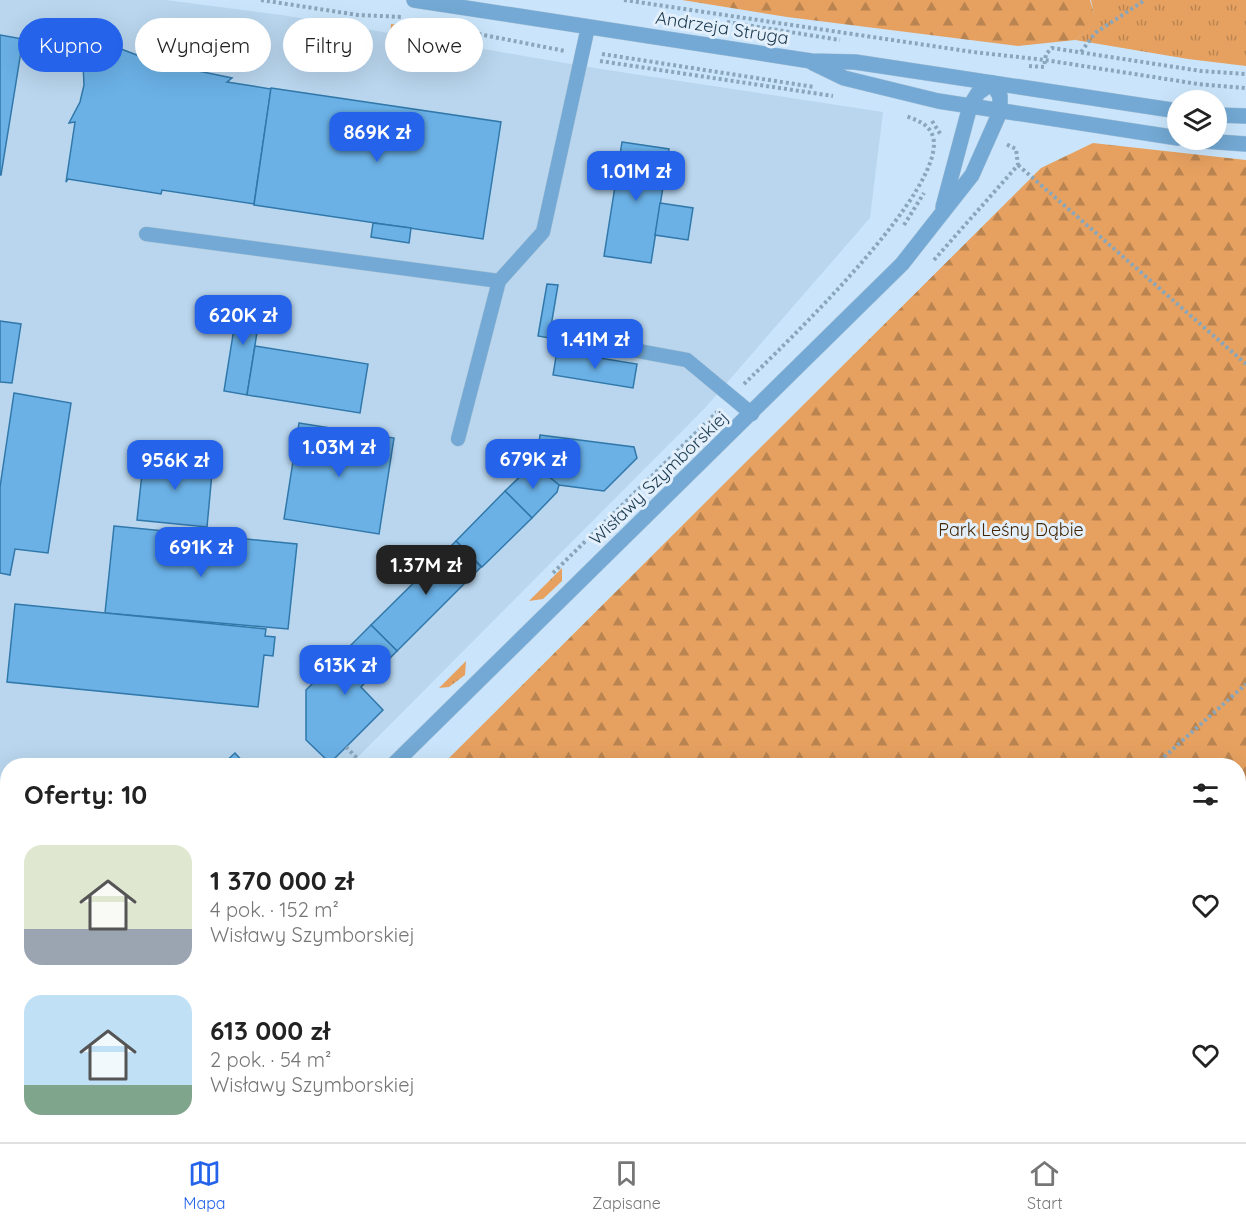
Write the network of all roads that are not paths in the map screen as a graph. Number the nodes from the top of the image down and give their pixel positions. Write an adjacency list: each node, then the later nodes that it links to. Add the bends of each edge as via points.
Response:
1 (414, 0): 2 (street, Andrzeja Struga)
2 (588, 27): 3 (street, Andrzeja Struga); 15 (lane, via 543,232)
3 (811, 61): 4 (street, Andrzeja Struga, via 855,62); 5 (street, Andrzeja Struga, via 844,78)
4 (992, 83): 5 (street, via 978,93); 6 (street, Andrzeja Struga); 7 (street, via 1000,96)
5 (970, 106): 7 (street, Andrzeja Struga); 13 (street, Wisławy Szymborskiej)
6 (1167, 109)
7 (1000, 111): 10 (street, Andrzeja Struga); 13 (street, Wisławy Szymborskiej, via 972,175)
8 (1227, 115): 9 (street)
9 (1246, 116)
10 (1167, 136)
11 (1227, 143): 12 (street)
12 (1246, 144)
13 (942, 210): 17 (street, Wisławy Szymborskiej, via 889,278)
14 (146, 234): 15 (lane)
15 (499, 280): 18 (lane)
16 (622, 348): 17 (lane, via 687,360)
17 (752, 414): 19 (street, Wisławy Szymborskiej)
18 (458, 439)
19 (400, 758)

